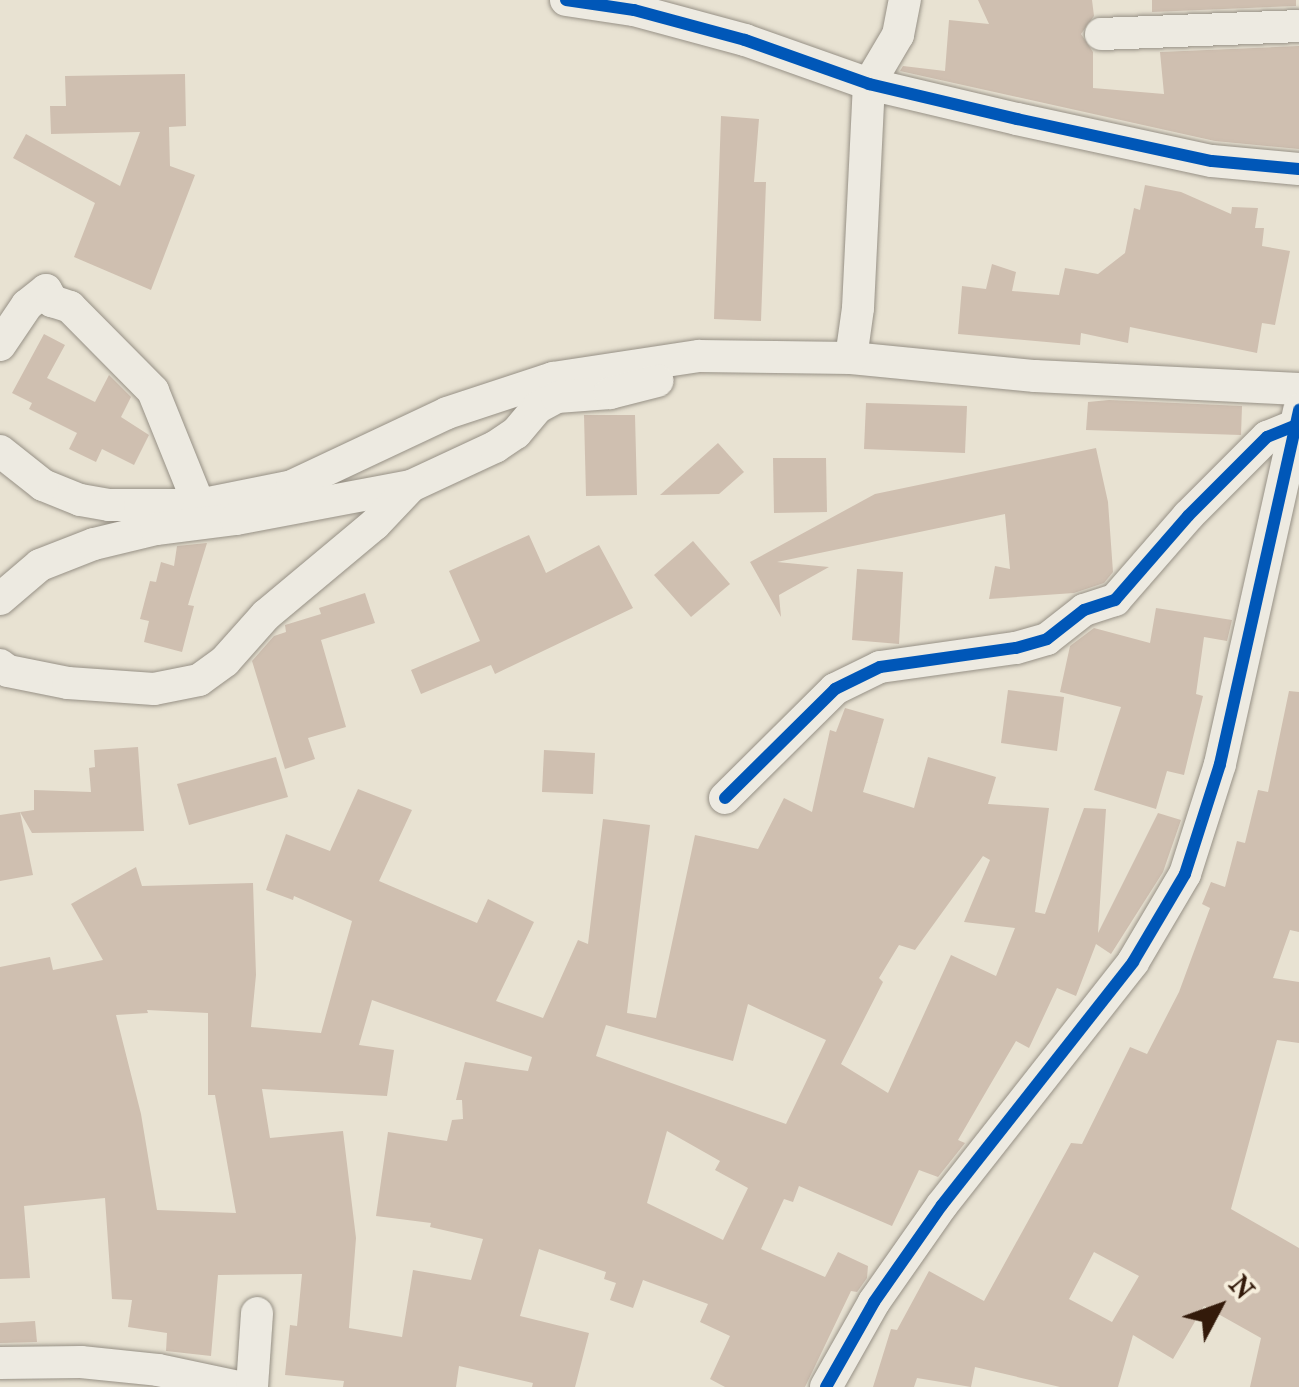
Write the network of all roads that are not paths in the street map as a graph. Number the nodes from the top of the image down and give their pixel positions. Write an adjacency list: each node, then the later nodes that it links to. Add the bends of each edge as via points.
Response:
1 (566, 0): 5 (street, via 634,10 745,40)
2 (906, 0): 5 (street, via 898,35)
3 (1299, 26): 4 (street)
4 (1100, 34)
5 (869, 84): 6 (street, via 1212,162); 9 (street)
6 (1299, 168)
7 (0, 345): 14 (street, via 46,290 70,308 153,390)
8 (699, 356): 9 (street); 13 (street, via 680,373 636,387 557,397 495,447); 14 (street, via 554,378 499,394 446,412 292,486)
9 (851, 358): 10 (street)
10 (1299, 390)
11 (1298, 420): 17 (street, via 1267,437 1115,600 1084,610 1046,639 880,667 835,689); 22 (street, via 1220,764 1186,874 1134,962 942,1205 874,1302)
12 (0, 451): 14 (street, via 43,486 80,500)
13 (411, 486): 15 (street, via 94,544 40,565); 16 (street, via 199,680 154,689 68,684)
14 (199, 506)
15 (0, 600)
16 (0, 664)
17 (725, 798)
18 (258, 1313): 21 (street)
19 (0, 1363): 20 (street, via 81,1362)
20 (239, 1387)
21 (252, 1387)
22 (826, 1387)

